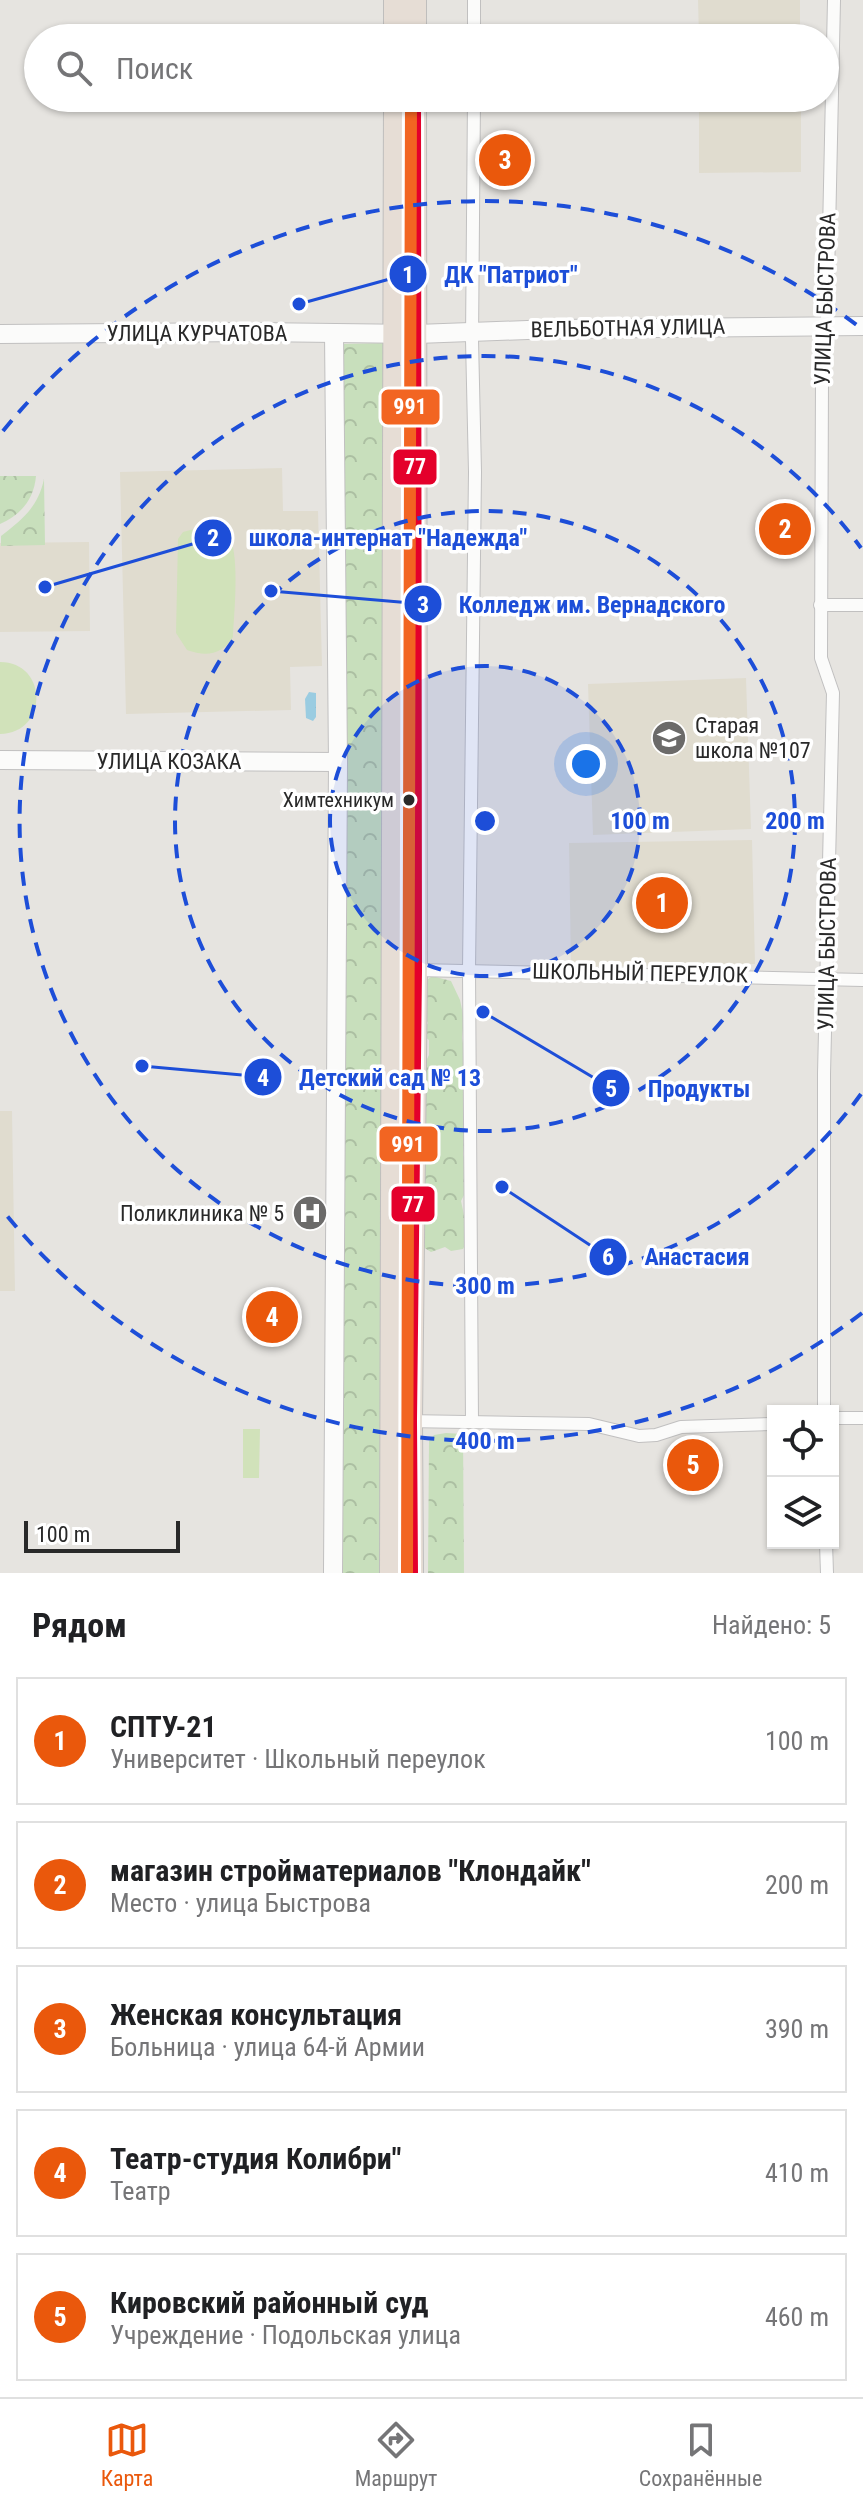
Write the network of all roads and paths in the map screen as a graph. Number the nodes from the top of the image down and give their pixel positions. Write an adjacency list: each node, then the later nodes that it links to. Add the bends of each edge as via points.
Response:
1 (395, 0): 5 (highway)
2 (415, 0): 6 (highway)
3 (474, 0): 7 (street)
4 (834, 0): 8 (street, УЛИЦА БЫСТРОВА)
5 (395, 24)
6 (415, 24)
7 (474, 24)
8 (833, 24)
9 (395, 112): 18 (highway)
10 (415, 112): 19 (highway)
11 (474, 112): 15 (street)
12 (832, 112): 13 (street, УЛИЦА БЫСТРОВА)
13 (827, 325): 14 (street, ВЕЛЬБОТНАЯ УЛИЦА); 15 (street, ВЕЛЬБОТНАЯ УЛИЦА); 20 (street, УЛИЦА БЫСТРОВА)
14 (863, 326)
15 (472, 332): 19 (street, ВЕЛЬБОТНАЯ УЛИЦА); 25 (street)
16 (334, 333): 17 (street, УЛИЦА КУРЧАТОВА); 18 (street, УЛИЦА КУРЧАТОВА); 23 (street)
17 (0, 334)
18 (393, 334): 19 (street, ВЕЛЬБОТНАЯ УЛИЦА); 28 (highway)
19 (417, 334): 24 (highway)
20 (820, 605): 21 (street); 26 (street, УЛИЦА БЫСТРОВА, via 821,658 833,693)
21 (863, 605)
22 (0, 760): 23 (street, УЛИЦА КОЗАКА)
23 (338, 762): 37 (street)
24 (416, 970): 25 (street, ШКОЛЬНЫЙ ПЕРЕУЛОК); 29 (highway)
25 (469, 970): 26 (street, ШКОЛЬНЫЙ ПЕРЕУЛОК); 34 (street)
26 (826, 979): 27 (street, ШКОЛЬНЫЙ ПЕРЕУЛОК); 30 (street, УЛИЦА БЫСТРОВА)
27 (863, 980)
28 (391, 1205): 29 (highway); 33 (highway)
29 (414, 1206): 33 (highway)
30 (824, 1405)
31 (839, 1418): 32 (street)
32 (863, 1418)
33 (401, 1421): 34 (street); 38 (highway); 39 (highway)
34 (472, 1422): 35 (street, via 589,1424 639,1436 681,1427)
35 (767, 1424)
36 (826, 1549): 40 (street)
37 (333, 1573)
38 (391, 1573)
39 (412, 1573)
40 (827, 1573)

